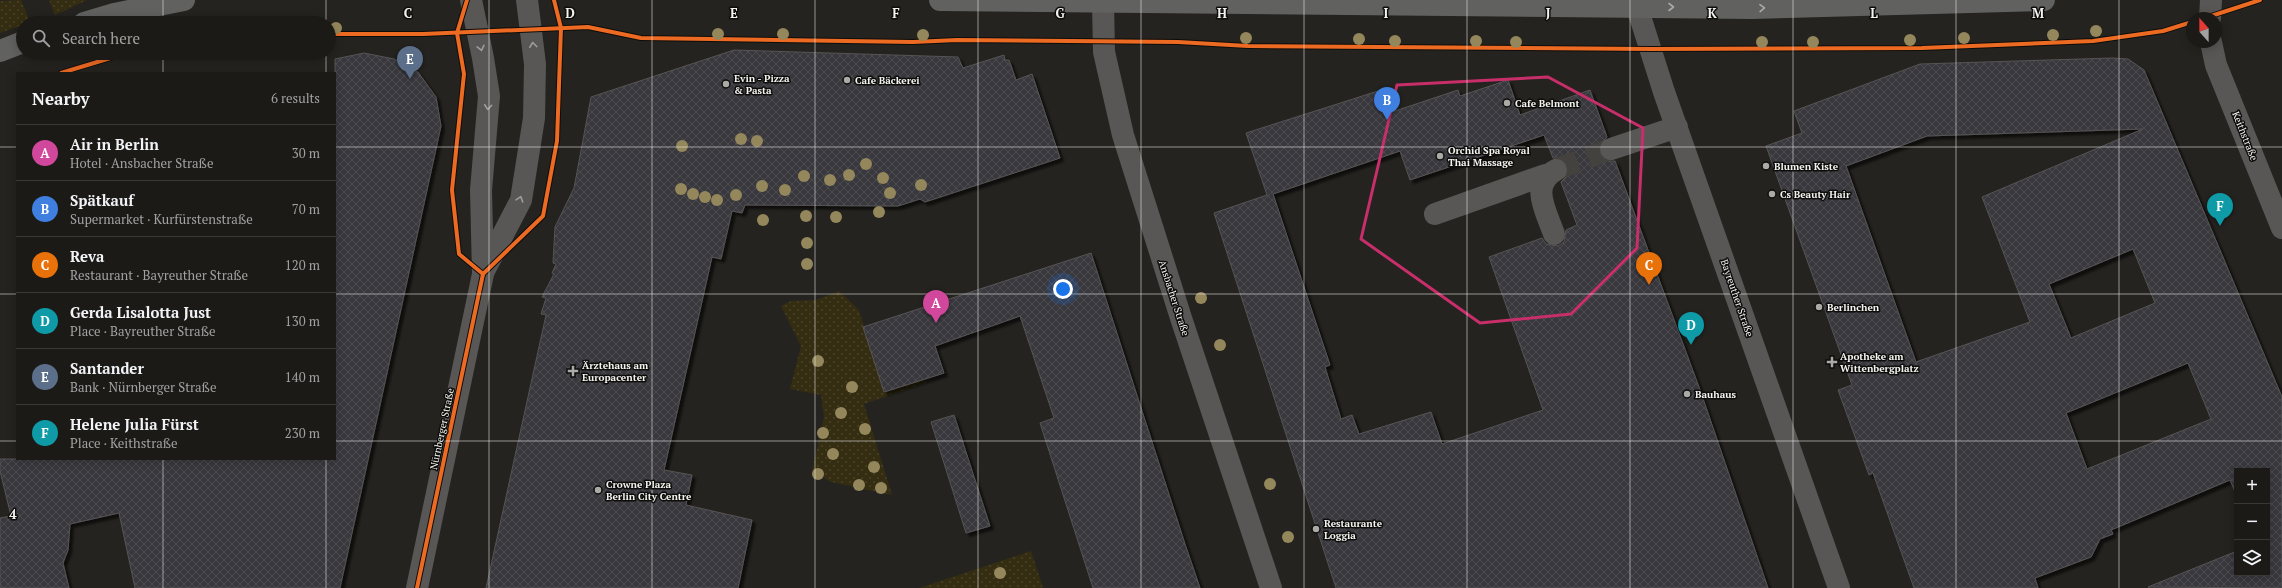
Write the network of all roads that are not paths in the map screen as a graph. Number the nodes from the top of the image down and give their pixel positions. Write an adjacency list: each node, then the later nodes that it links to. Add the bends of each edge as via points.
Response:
1 (184, 0): 12 (main road)
2 (470, 0): 21 (street, Nürnberger Straße, one-way to 21, via 484,58 489,96 482,190)
3 (527, 0): 21 (street, Nürnberger Straße, one-way to 3, via 521,200 532,133 535,64)
4 (940, 0): 5 (main road)
5 (946, 0): 8 (main road)
6 (2044, 0): 10 (main road, one-way to 6, via 1760,8)
7 (2211, 0): 11 (street)
8 (1103, 2): 9 (main road); 23 (street, Ansbacher Straße, via 1104,52 1123,135)
9 (1256, 2): 10 (main road)
10 (1636, 3): 16 (street, Bayreuther Straße)
11 (2210, 12)
12 (107, 16)
13 (16, 45): 15 (main road)
14 (2212, 48): 19 (street, Keithstraße, via 2216,65)
15 (0, 51)
16 (1677, 127): 17 (street); 24 (street, Bayreuther Straße)
17 (1611, 149)
18 (1435, 214): 20 (street, via 1551,172 1541,186 1542,198)
19 (2282, 228)
20 (1554, 234)
21 (483, 274): 22 (street, Nürnberger Straße)
22 (417, 588)
23 (1271, 588)
24 (1839, 588)

